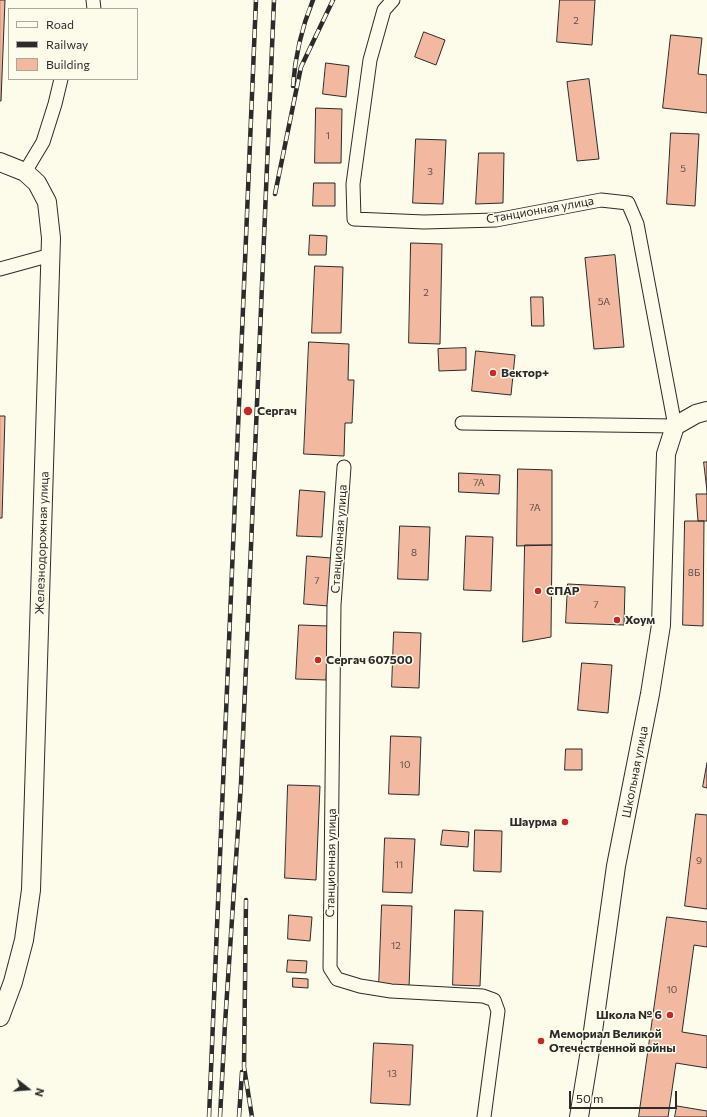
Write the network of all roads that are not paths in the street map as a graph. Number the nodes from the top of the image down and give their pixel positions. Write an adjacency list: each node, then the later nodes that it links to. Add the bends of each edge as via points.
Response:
1 (393, 0): 9 (street, Станционная улица, via 384,10 370,60 353,184 354,219 424,222 496,220 601,200 628,203 637,224)
2 (61, 80): 4 (street, via 56,104 43,142)
3 (0, 162): 4 (street)
4 (25, 172): 5 (street, Железнодорожная улица, via 37,183 47,202)
5 (51, 255): 6 (street); 11 (street, Железнодорожная улица, via 31,890 24,940)
6 (0, 269)
7 (707, 411): 9 (street, via 696,414)
8 (462, 423): 9 (street)
9 (676, 426): 13 (street, Школьная улица, via 666,454 661,625 616,866)
10 (344, 467): 12 (street, Станционная улица, via 334,605 330,968 338,979 360,986 391,991 484,996 494,1000 498,1011)
11 (0, 1017)
12 (484, 1117)
13 (579, 1117)

